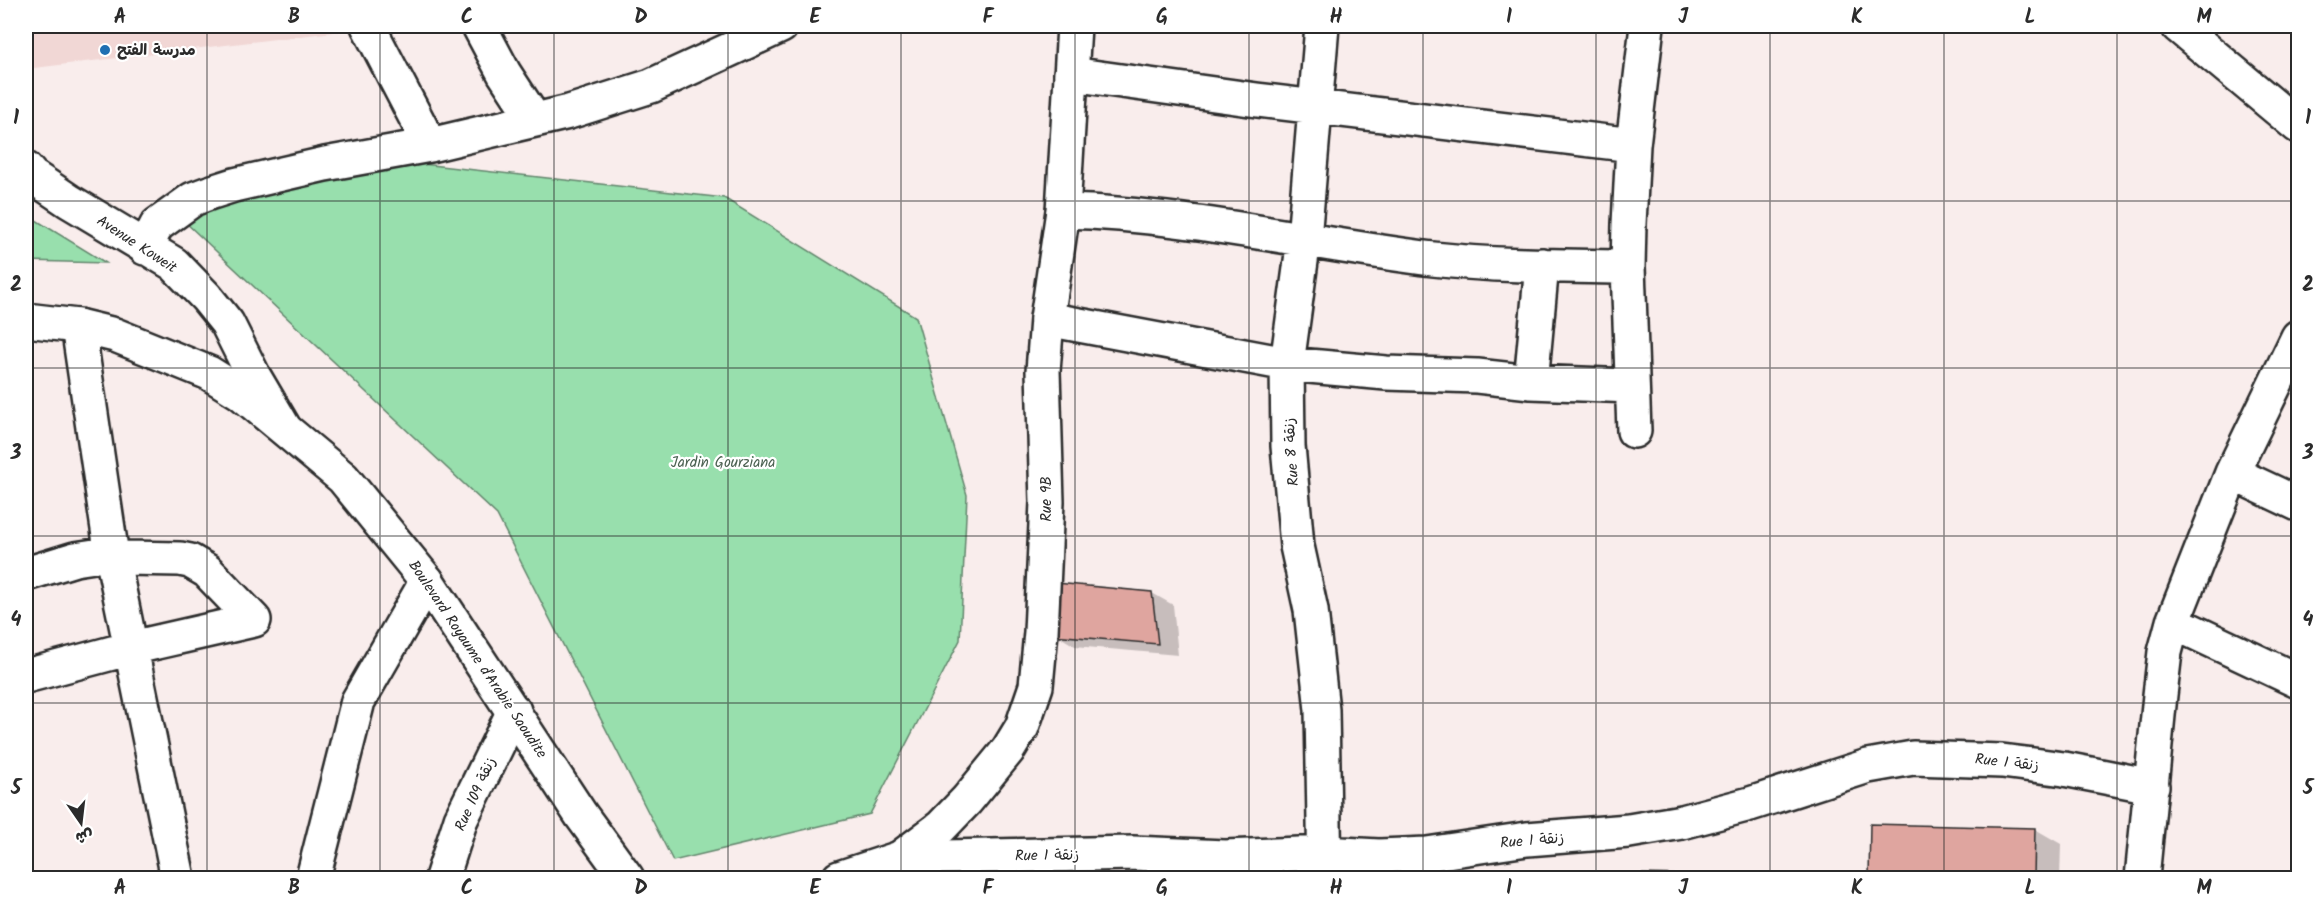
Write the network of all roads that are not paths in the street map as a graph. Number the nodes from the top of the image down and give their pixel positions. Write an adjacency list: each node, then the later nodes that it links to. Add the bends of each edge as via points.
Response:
1 (368, 26): 12 (street)
2 (479, 26): 10 (street)
3 (781, 26): 10 (street, via 651,86)
4 (1074, 26): 8 (street, Rue 9B)
5 (1322, 26): 9 (street, Rue 8 زنقة)
6 (1647, 26): 13 (street)
7 (2178, 26): 11 (street)
8 (1071, 74): 9 (street); 15 (street, Rue 9B)
9 (1314, 107): 13 (street); 16 (street, Rue 8 زنقة)
10 (534, 119): 12 (street)
11 (2298, 126)
12 (430, 145): 17 (street, via 324,164 209,193 157,225)
13 (1633, 146): 19 (street)
14 (28, 174): 17 (street, Avenue Koweit)
15 (1063, 211): 16 (street, via 1117,214); 20 (street, Rue 9B)
16 (1304, 239): 18 (street, via 1433,259); 24 (street, Rue 8 زنقة)
17 (145, 248): 27 (street, Avenue Koweit, via 174,264 227,323)
18 (1542, 266): 19 (street); 25 (street)
19 (1628, 267): 26 (street)
20 (1047, 319): 24 (street); 40 (street, Rue 9B, via 1043,406 1047,502 1036,686 1022,727 1008,750 941,827)
21 (26, 320): 22 (street, Boulevard Royaume d'Arabie Saoudite)
22 (78, 326): 27 (street, Boulevard Royaume d'Arabie Saoudite, via 115,335 209,373 241,393); 31 (street)
23 (2297, 343): 29 (street)
24 (1287, 364): 25 (street); 41 (street, Rue 8 زنقة, via 1294,523 1311,610 1322,710)
25 (1531, 382): 26 (street)
26 (1632, 386): 28 (street)
27 (285, 430): 33 (street, Boulevard Royaume d'Arabie Saoudite, via 343,478)
28 (1634, 430)
29 (2232, 473): 30 (street); 34 (street)
30 (2298, 504)
31 (112, 556): 32 (street, via 75,560); 35 (street); 35 (street, via 190,561 207,572 254,620)
32 (26, 574)
33 (428, 580): 38 (street, Boulevard Royaume d'Arabie Saoudite); 43 (street, via 358,701)
34 (2173, 622): 37 (street); 39 (street, via 2160,694)
35 (131, 648): 36 (street); 42 (street)
36 (26, 676)
37 (2298, 681)
38 (514, 711): 44 (street, Rue 109 زنقة, via 461,819); 45 (street, Boulevard Royaume d'Arabie Saoudite)
39 (2152, 786): 41 (street, Rue 1 زنقة, via 2002,761 1913,758 1868,766 1707,817 1651,828 1379,856); 47 (street)
40 (900, 858): 41 (street, Rue 1 زنقة, via 1133,853 1225,856); 46 (street, Rue 9B)
41 (1324, 866)
42 (178, 879)
43 (313, 879)
44 (442, 879)
45 (627, 879)
46 (839, 879)
47 (2142, 879)

